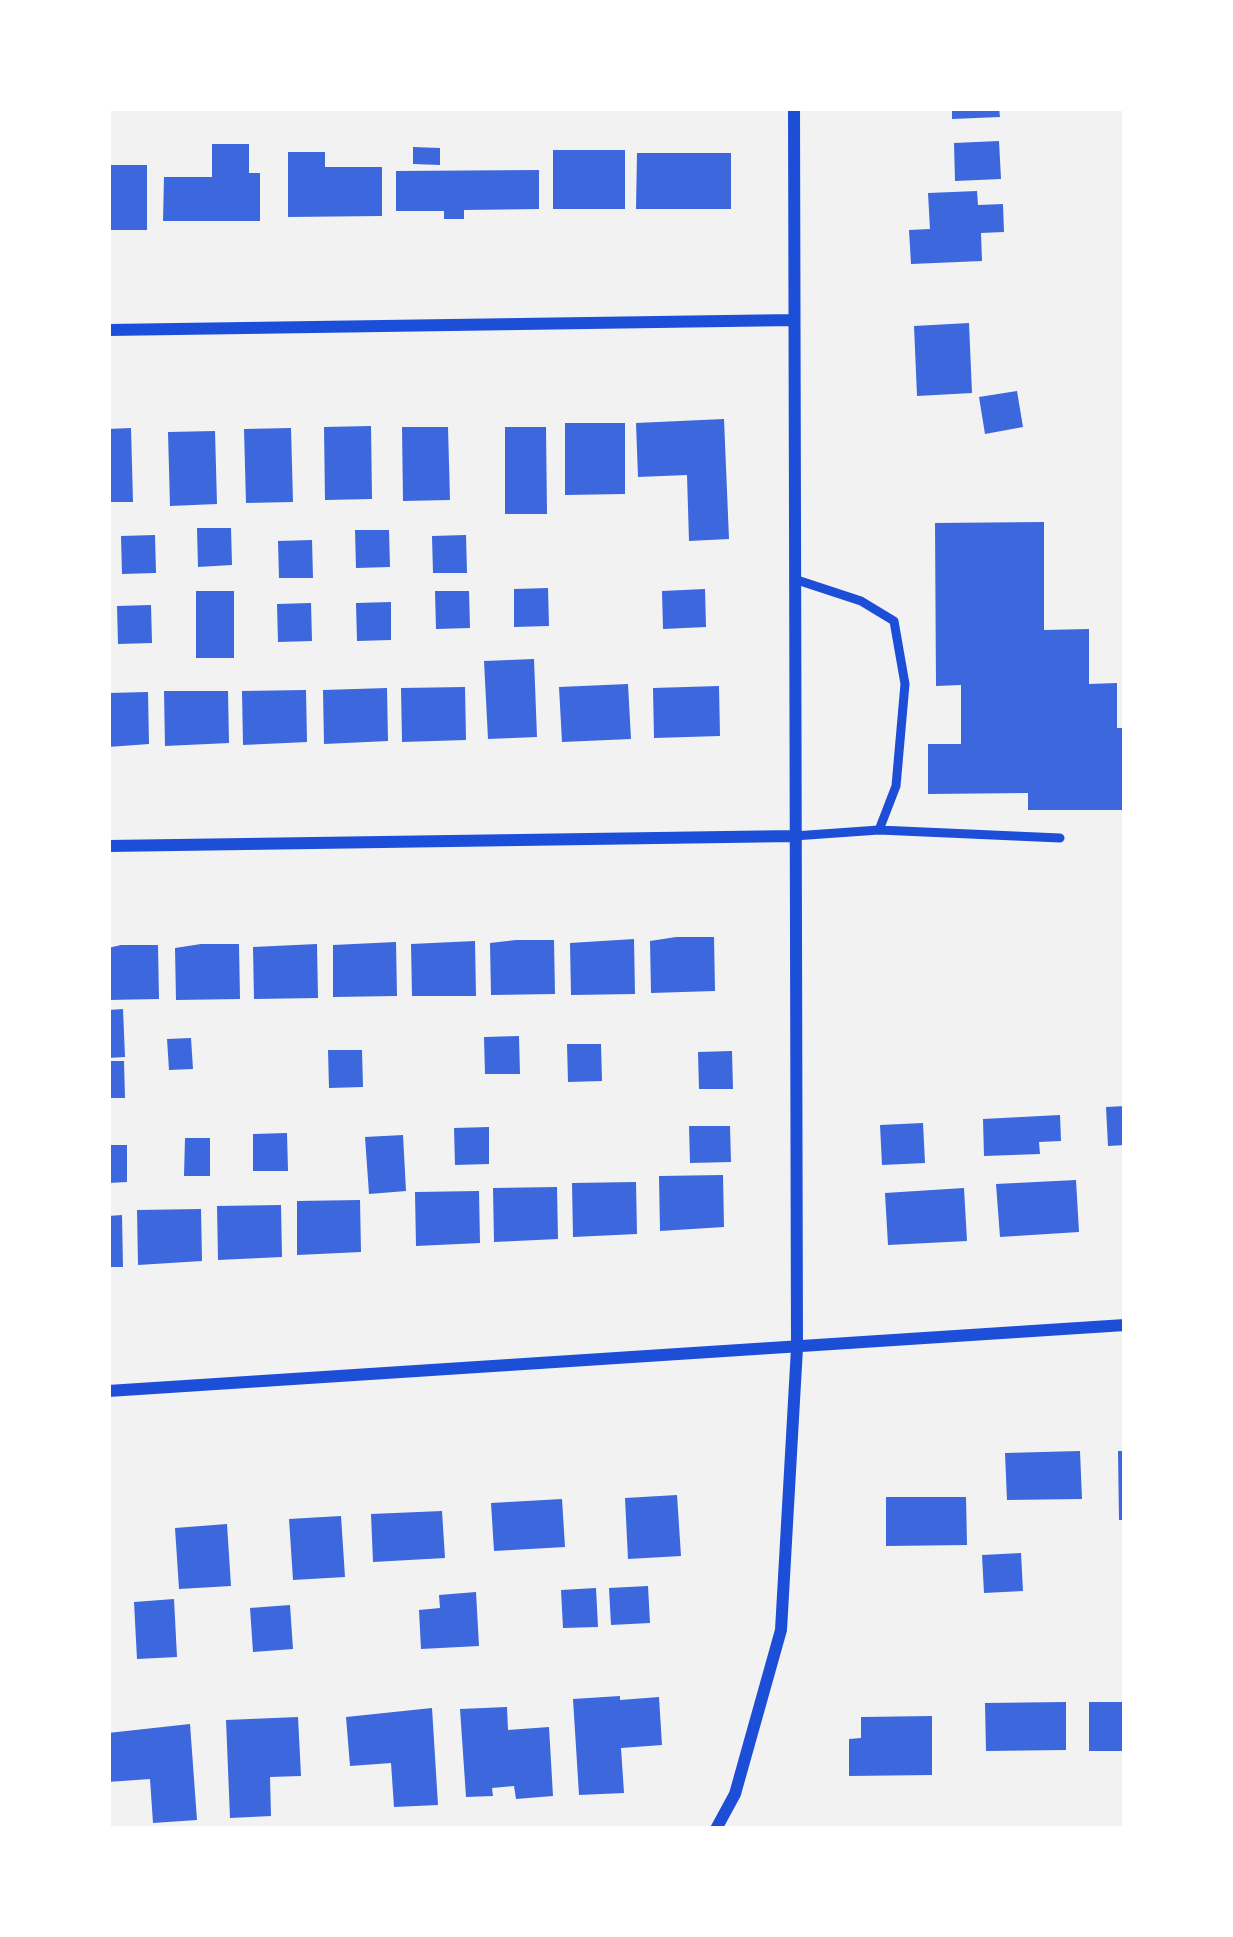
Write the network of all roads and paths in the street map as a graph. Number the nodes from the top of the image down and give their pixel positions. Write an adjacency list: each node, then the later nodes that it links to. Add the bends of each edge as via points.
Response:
1 (794, 108): 2 (street)
2 (794, 320): 3 (street); 4 (street)
3 (108, 330)
4 (794, 579): 5 (lane, via 895,621 905,684 896,786); 6 (street)
5 (879, 830): 6 (lane); 7 (lane)
6 (794, 836): 8 (street); 10 (street)
7 (1060, 838)
8 (108, 846)
9 (1125, 1325): 10 (street)
10 (796, 1348): 11 (street); 12 (street, via 781,1630 736,1794)
11 (108, 1391)
12 (716, 1829)

